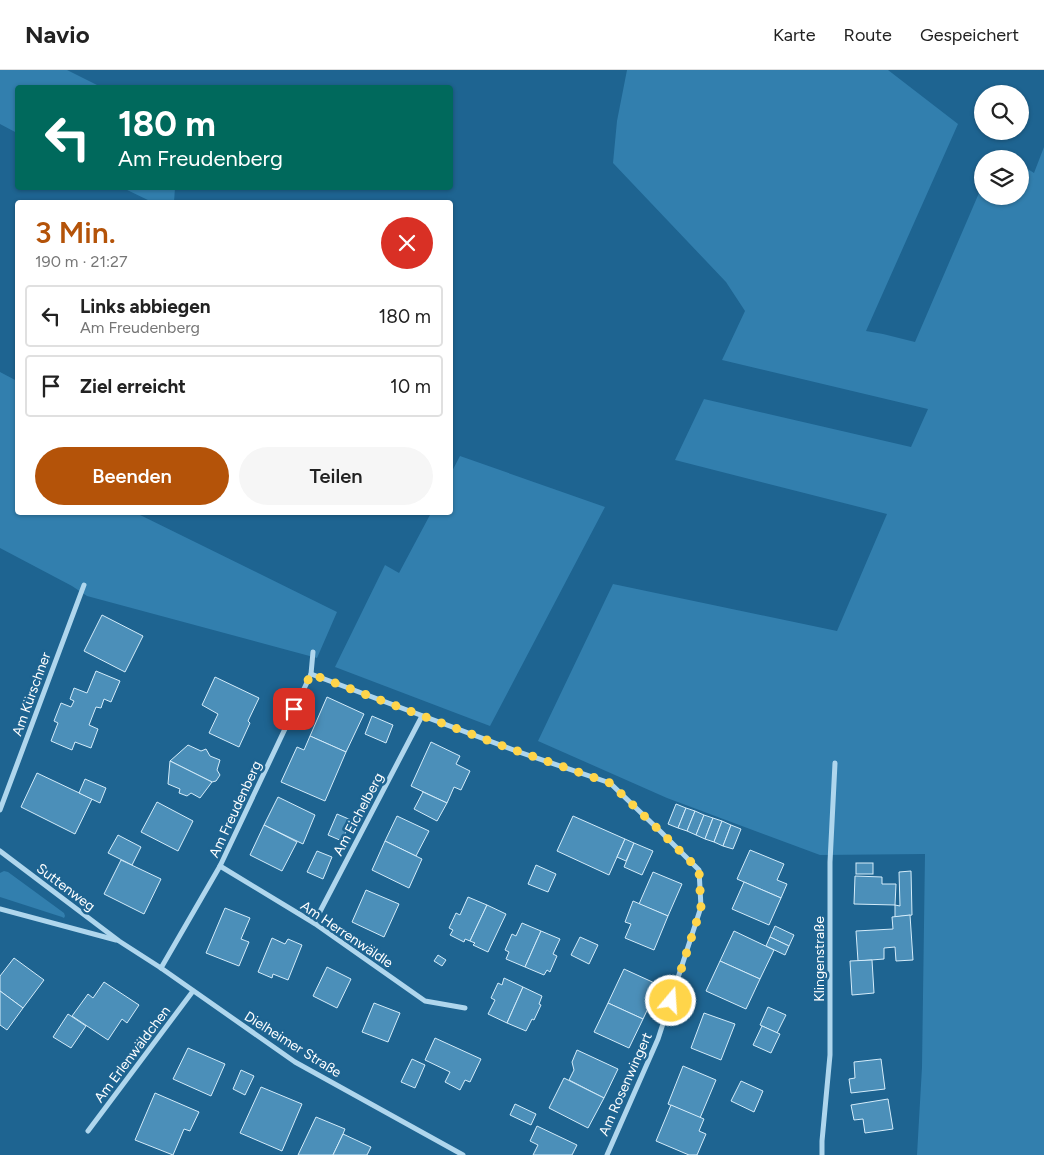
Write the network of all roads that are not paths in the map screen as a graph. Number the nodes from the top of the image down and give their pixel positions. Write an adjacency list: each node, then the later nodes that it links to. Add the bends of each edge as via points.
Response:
1 (84, 585): 6 (street, Am Kürschner)
2 (313, 652): 3 (street, Am Freudenberg)
3 (311, 674): 4 (street, Am Rosenwingert); 8 (street, Am Freudenberg)
4 (422, 716): 10 (street, Am Eichelberg); 17 (street, Am Rosenwingert, via 610,783 699,870 701,908 658,1039)
5 (835, 763): 18 (street, Klingenstraße, via 830,862 830,1055)
6 (0, 810)
7 (0, 851): 11 (street, Suttenweg)
8 (220, 866): 10 (street, Am Herrenwäldle); 12 (street, Am Freudenberg)
9 (0, 909): 11 (street)
10 (314, 923): 14 (street, Am Herrenwäldle, via 425,1001)
11 (119, 941): 12 (street, Dielheimer Straße)
12 (161, 968): 13 (street, Dielheimer Straße)
13 (193, 991): 15 (street, Am Erlenwäldchen); 16 (street, Dielheimer Straße, via 295,1062)
14 (465, 1008)
15 (88, 1131)
16 (463, 1155)
17 (607, 1155)
18 (822, 1155)

